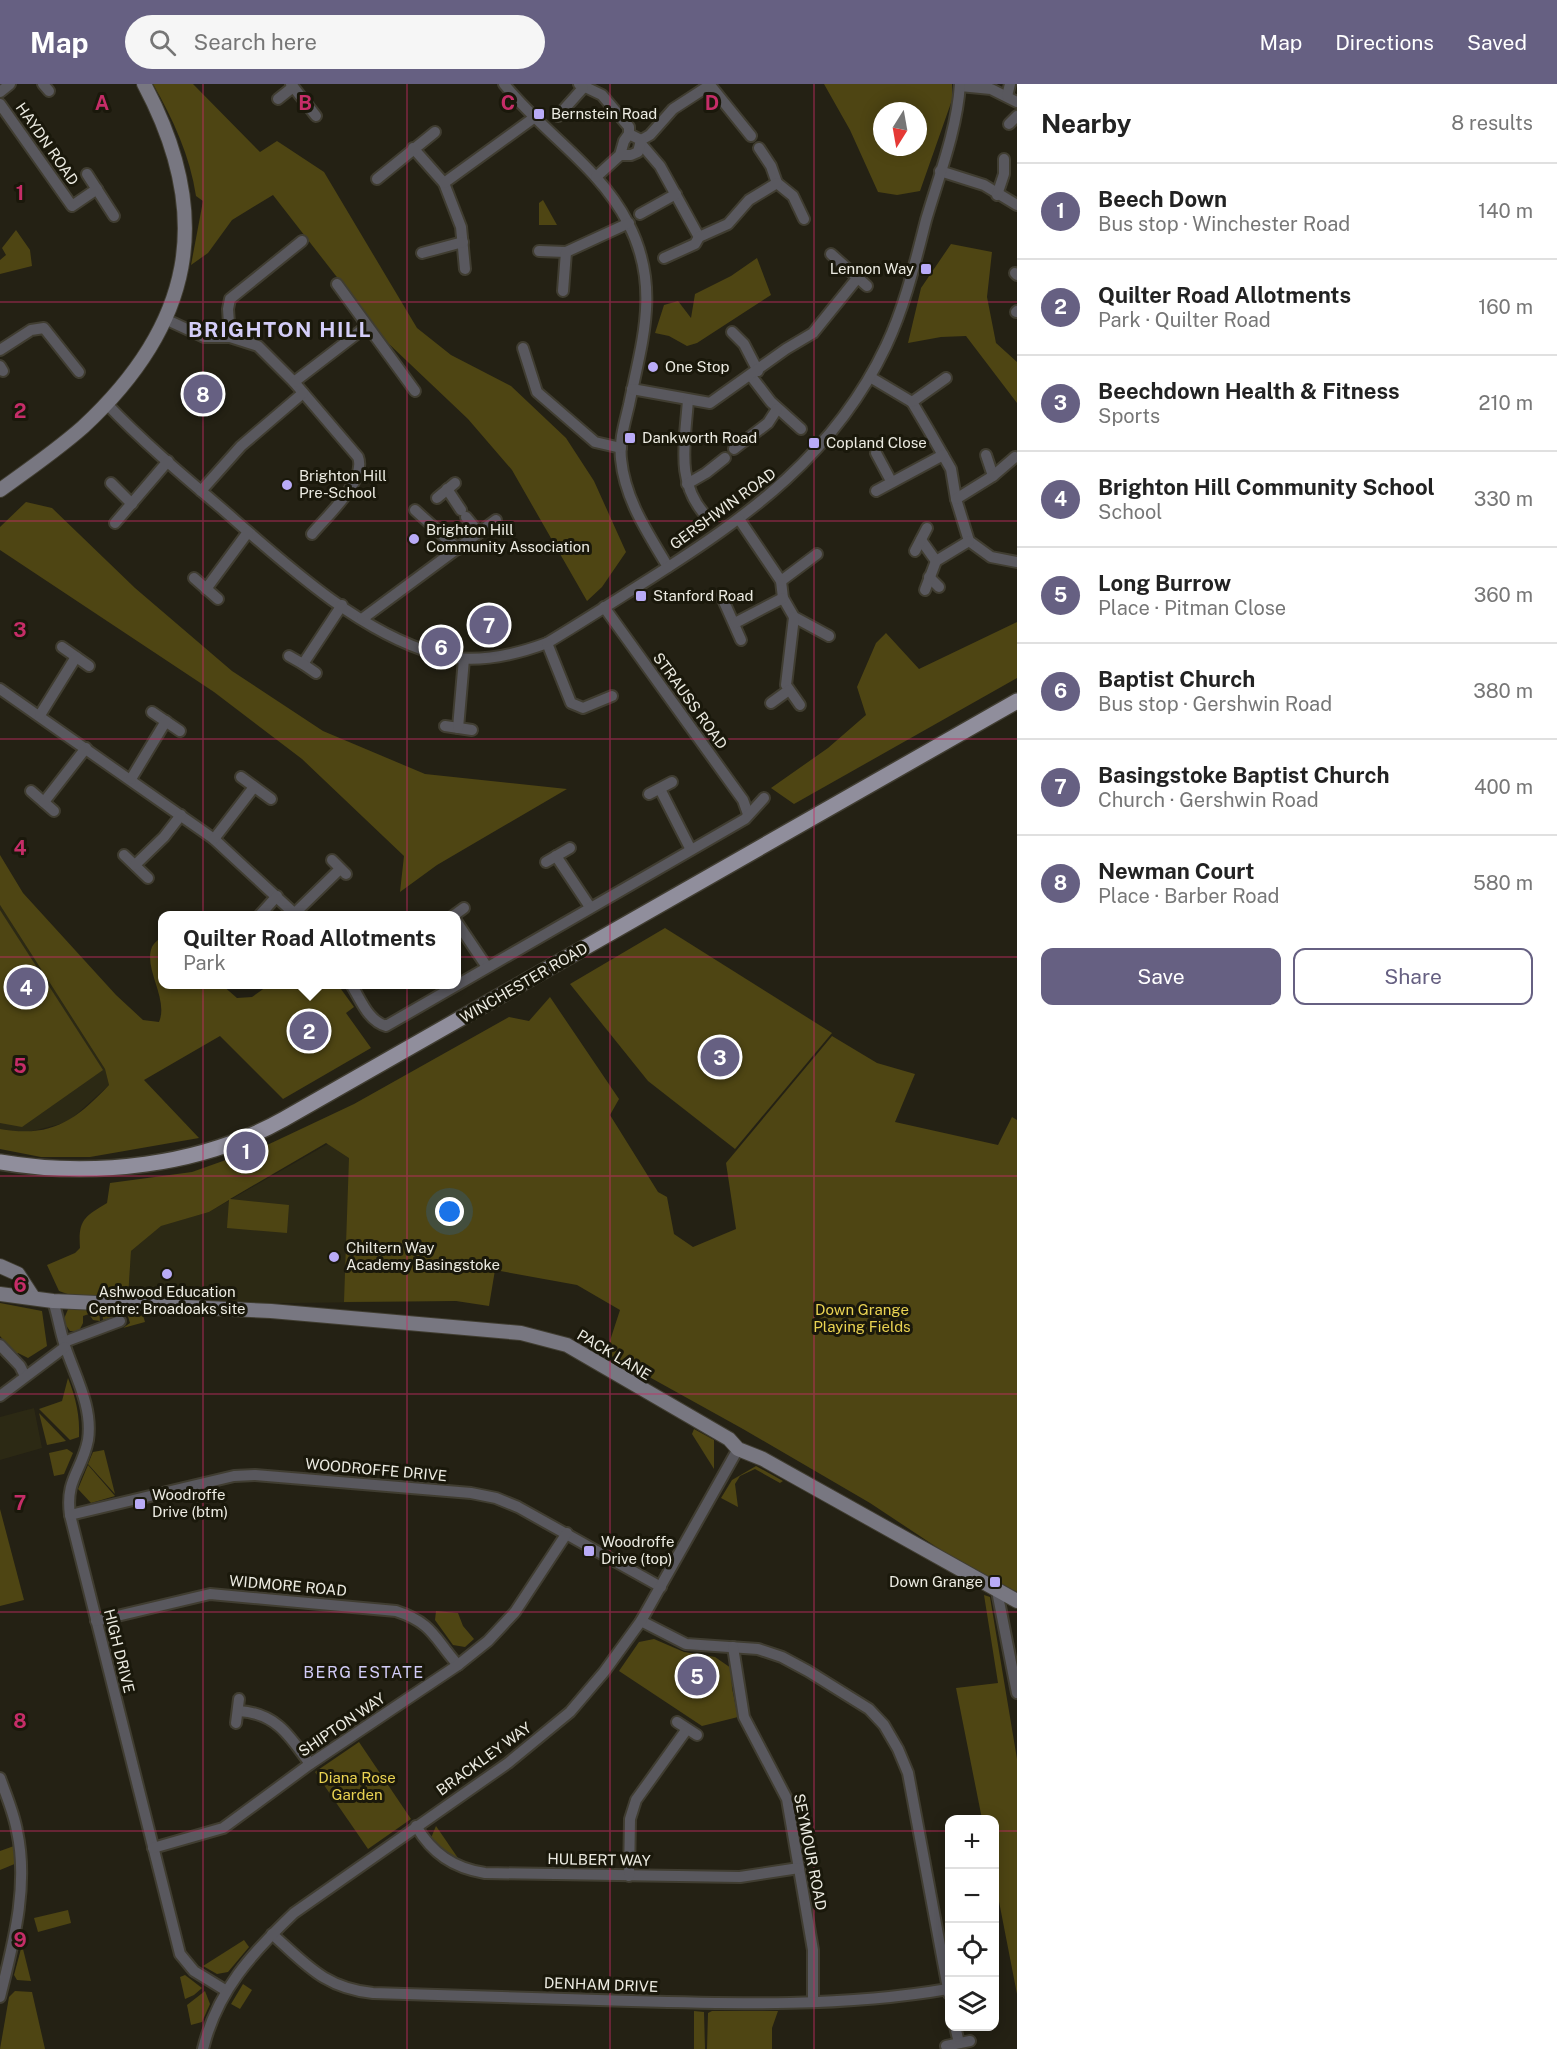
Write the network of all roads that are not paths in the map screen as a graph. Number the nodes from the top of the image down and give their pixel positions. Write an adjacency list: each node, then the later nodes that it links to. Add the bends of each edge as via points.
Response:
1 (10, 84): 9 (street, HAYDN ROAD)
2 (144, 84): 52 (street, via 167,133 185,200 179,278)
3 (504, 84): 16 (street)
4 (1010, 84): 10 (street)
5 (292, 85): 11 (street); 14 (street)
6 (710, 85): 19 (street); 20 (street, via 674,109)
7 (960, 85): 10 (street, via 991,89); 25 (street, GERSHWIN ROAD)
8 (581, 86): 15 (street); 18 (street, via 602,95 629,127)
9 (0, 93)
10 (1007, 96): 12 (street)
11 (278, 99)
12 (1017, 102)
13 (0, 104): 31 (street, HAYDN ROAD, via 72,206)
14 (316, 116)
15 (558, 116)
16 (535, 117): 27 (street); 29 (street)
17 (435, 132): 21 (street)
18 (629, 134): 20 (street); 23 (street)
19 (751, 136)
20 (641, 143): 23 (street, via 638,152); 32 (street)
21 (413, 148): 28 (street); 29 (street)
22 (759, 148): 30 (street)
23 (620, 154): 27 (street)
24 (1004, 159): 33 (street)
25 (940, 171): 33 (street, via 984,185); 60 (street, GERSHWIN ROAD, via 904,299)
26 (87, 174): 31 (street, HAYDN ROAD)
27 (596, 177): 38 (street)
28 (376, 179)
29 (444, 183): 41 (street)
30 (777, 183): 37 (street, via 793,196); 39 (street, via 749,200 728,224)
31 (97, 189): 36 (street, HAYDN ROAD)
32 (676, 194): 35 (street); 39 (street)
33 (997, 195): 34 (street)
34 (1017, 205)
35 (640, 214)
36 (114, 216)
37 (804, 219)
38 (629, 223): 44 (street); 63 (street, via 642,258 648,303)
39 (699, 237): 46 (street, via 695,244)
40 (302, 241): 55 (street, via 230,299)
41 (463, 243): 43 (street); 47 (street)
42 (539, 251): 44 (street)
43 (422, 252)
44 (566, 252): 51 (street)
45 (831, 254): 48 (street)
46 (664, 258)
47 (465, 269)
48 (858, 276): 50 (street); 59 (street, via 818,328)
49 (337, 284): 53 (street)
50 (867, 286)
51 (563, 291)
52 (165, 319): 55 (street, via 204,337); 68 (street, via 139,364)
53 (367, 326): 62 (street); 64 (street)
54 (732, 332): 59 (street, via 744,344)
55 (230, 337): 62 (street, via 258,346)
56 (523, 348): 71 (street, via 537,392 595,442)
57 (0, 350): 58 (street, via 31,330 44,328)
58 (79, 372)
59 (755, 373): 66 (street, via 710,403); 69 (street)
60 (870, 377): 67 (street); 91 (street, GERSHWIN ROAD, via 835,429 792,476)
61 (946, 378): 67 (street)
62 (294, 381): 65 (street)
63 (632, 389): 66 (street); 71 (street)
64 (415, 391)
65 (303, 393): 84 (street, via 241,446); 96 (street, via 350,445 360,466 355,482)
66 (688, 400): 82 (street, via 684,465)
67 (912, 402): 74 (street)
68 (106, 403): 78 (street, GERSHWIN ROAD); 83 (street, via 58,447)
69 (777, 409): 70 (street); 72 (street, via 768,423)
70 (801, 429)
71 (621, 448): 105 (street, via 632,501)
72 (734, 449)
73 (876, 453): 80 (street)
74 (943, 455): 80 (street); 87 (street, via 951,469)
75 (986, 455): 79 (street)
76 (1015, 457): 79 (street)
77 (725, 458): 82 (street)
78 (168, 461): 84 (street, GERSHWIN ROAD); 88 (street)
79 (993, 476): 87 (street)
80 (891, 481): 85 (street)
81 (111, 483): 88 (street)
82 (687, 484): 90 (street, via 694,502)
83 (0, 490)
84 (201, 491): 95 (street, GERSHWIN ROAD)
85 (876, 491)
86 (437, 498): 97 (street, via 451,486)
87 (956, 499): 99 (street)
88 (132, 504): 93 (street)
89 (415, 510): 100 (street)
90 (707, 517)
91 (739, 519): 105 (street, GERSHWIN ROAD); 108 (street)
92 (496, 520): 97 (street)
93 (116, 523)
94 (927, 528): 98 (street)
95 (248, 532): 110 (street); 115 (street, GERSHWIN ROAD)
96 (312, 534)
97 (479, 534): 100 (street)
98 (921, 540): 101 (street); 103 (street)
99 (969, 541): 103 (street); 104 (street, via 991,557)
100 (458, 549): 118 (street)
101 (915, 551)
102 (817, 554): 108 (street)
103 (936, 561): 106 (street)
104 (1016, 565)
105 (668, 567): 116 (street, GERSHWIN ROAD)
106 (929, 577): 109 (street); 111 (street)
107 (194, 578): 110 (street)
108 (781, 581): 113 (street)
109 (939, 586)
110 (206, 589): 114 (street)
111 (925, 590)
112 (721, 595): 119 (street)
113 (783, 598): 117 (street); 119 (street)
114 (218, 599)
115 (342, 605): 118 (street, GERSHWIN ROAD); 127 (street)
116 (604, 608): 122 (street, GERSHWIN ROAD); 156 (street, STRAUSS ROAD, via 743,800)
117 (794, 617): 120 (street); 131 (street, via 786,685)
118 (362, 619): 126 (street, GERSHWIN ROAD, via 411,646)
119 (735, 623): 121 (street)
120 (829, 636)
121 (741, 640)
122 (547, 643): 126 (street, GERSHWIN ROAD, via 508,655); 132 (street, via 571,703 583,708)
123 (62, 647): 125 (street)
124 (289, 656): 127 (street)
125 (76, 657): 128 (street); 137 (street)
126 (464, 659): 140 (street)
127 (303, 664): 129 (street)
128 (89, 666)
129 (316, 673)
130 (0, 689): 137 (street)
131 (789, 690): 134 (street); 135 (street)
132 (612, 696)
133 (1017, 701): 178 (main road, WINCHESTER ROAD, via 248,1137 194,1153 126,1166 77,1170)
134 (771, 703)
135 (800, 705)
136 (152, 712): 138 (street)
137 (40, 715): 143 (street)
138 (166, 721): 142 (street); 145 (street)
139 (445, 726): 140 (street)
140 (458, 728): 141 (street)
141 (472, 730)
142 (180, 731)
143 (86, 748): 145 (street); 153 (street)
144 (242, 777): 147 (street)
145 (130, 779): 155 (street)
146 (672, 782): 148 (street)
147 (254, 787): 152 (street); 157 (street)
148 (660, 789): 150 (street); 159 (street)
149 (31, 791): 153 (street)
150 (649, 794)
151 (764, 798): 156 (street)
152 (271, 799)
153 (44, 802): 154 (street)
154 (54, 811)
155 (181, 814): 157 (street); 164 (street)
156 (748, 814): 159 (street)
157 (214, 839): 166 (street)
158 (570, 848): 161 (street)
159 (690, 848): 167 (street)
160 (124, 855): 164 (street)
161 (556, 856): 163 (street); 167 (street)
162 (332, 860): 171 (street, via 343,871)
163 (546, 862)
164 (135, 865): 165 (street)
165 (148, 878)
166 (277, 896): 169 (street); 170 (street)
167 (590, 907): 174 (street)
168 (464, 909): 172 (street)
169 (262, 911)
170 (293, 911)
171 (299, 911)
172 (460, 911)
173 (461, 928): 174 (street)
174 (487, 967): 175 (street)
175 (461, 982)
176 (354, 989): 177 (street, via 370,1017 386,1026)
177 (449, 989)
178 (0, 1161)
179 (0, 1266): 180 (street)
180 (18, 1274): 181 (street, PACK LANE); 182 (street)
181 (2, 1294): 182 (street, PACK LANE)
182 (33, 1297): 183 (street, PACK LANE)
183 (53, 1301): 186 (street, HIGH DRIVE); 189 (street, PACK LANE, via 271,1311 548,1338 567,1345 729,1439)
184 (120, 1321): 186 (street)
185 (0, 1345): 187 (street, via 20,1365)
186 (64, 1345): 187 (street); 190 (street, HIGH DRIVE, via 82,1389 88,1425 88,1440 69,1486)
187 (25, 1376): 188 (street)
188 (0, 1396)
189 (738, 1449): 192 (street, BRACKLEY WAY); 193 (street, PACK LANE, via 763,1459)
190 (70, 1515): 191 (street, WOODROFFE DRIVE, via 234,1476 255,1475 488,1496 519,1507); 195 (street, HIGH DRIVE)
191 (567, 1533): 192 (street, WOODROFFE DRIVE); 198 (street, SHIPTON WAY, via 515,1612)
192 (661, 1587): 196 (street, BRACKLEY WAY)
193 (997, 1591): 194 (street, PACK LANE); 199 (street)
194 (1017, 1601)
195 (96, 1621): 198 (street, WIDMORE ROAD, via 210,1594 396,1611 431,1629); 207 (street, HIGH DRIVE)
196 (641, 1621): 197 (street, via 686,1644); 206 (street, BRACKLEY WAY, via 570,1712 508,1763)
197 (733, 1647): 208 (street, SEYMOUR ROAD, via 744,1717 787,1799); 211 (street, via 758,1649 782,1657 869,1709 884,1725 908,1773)
198 (458, 1665): 204 (street, SHIPTON WAY)
199 (1017, 1693)
200 (239, 1699): 201 (street)
201 (239, 1711): 203 (street); 204 (street, via 267,1716 285,1729)
202 (677, 1722): 209 (street, via 692,1732 636,1800 630,1819)
203 (236, 1723)
204 (310, 1764): 207 (street, SHIPTON WAY, via 223,1827)
205 (0, 1778): 214 (street, via 18,1832 20,1866 18,1921)
206 (416, 1826): 209 (street, HULBERT WAY, via 444,1859 468,1870); 210 (street, BRACKLEY WAY, via 325,1890)
207 (153, 1848): 212 (street, HIGH DRIVE, via 180,1954 194,1971)
208 (799, 1868): 209 (street, HULBERT WAY, via 740,1877); 215 (street, SEYMOUR ROAD, via 813,1950)
209 (629, 1876)
210 (272, 1934): 212 (street, BRACKLEY WAY); 215 (street, DENHAM DRIVE, via 326,1981 350,1990 691,2003)
211 (946, 1977)
212 (225, 1990): 218 (street, BRACKLEY WAY)
213 (945, 1992): 215 (street, DENHAM DRIVE, via 884,2000)
214 (0, 1998)
215 (813, 2000)
216 (958, 2031): 217 (street, via 964,2042)
217 (946, 2046)
218 (203, 2049)

